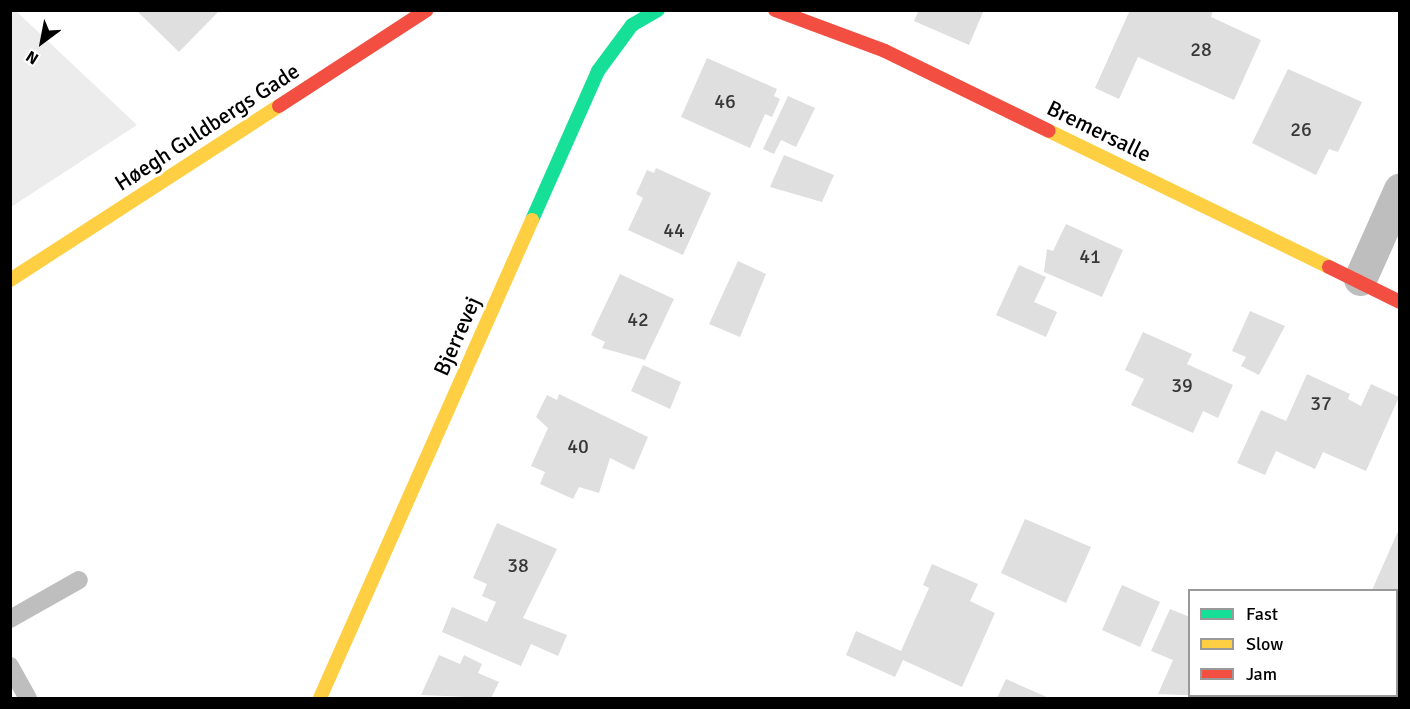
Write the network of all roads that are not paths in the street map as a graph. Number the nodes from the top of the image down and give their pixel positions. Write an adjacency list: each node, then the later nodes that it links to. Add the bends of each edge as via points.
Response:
1 (427, 10): 6 (street, Høegh Guldbergs Gade)
2 (658, 10): 12 (street, Bjerrevej, via 632,25 598,70)
3 (775, 10): 5 (street, Bremersalle, via 885,51)
4 (1400, 189): 5 (street)
5 (1360, 279): 7 (street, Bremersalle)
6 (10, 280)
7 (1400, 302)
8 (79, 580): 9 (lane)
9 (10, 619)
10 (10, 666): 11 (lane)
11 (28, 699)
12 (320, 699)

